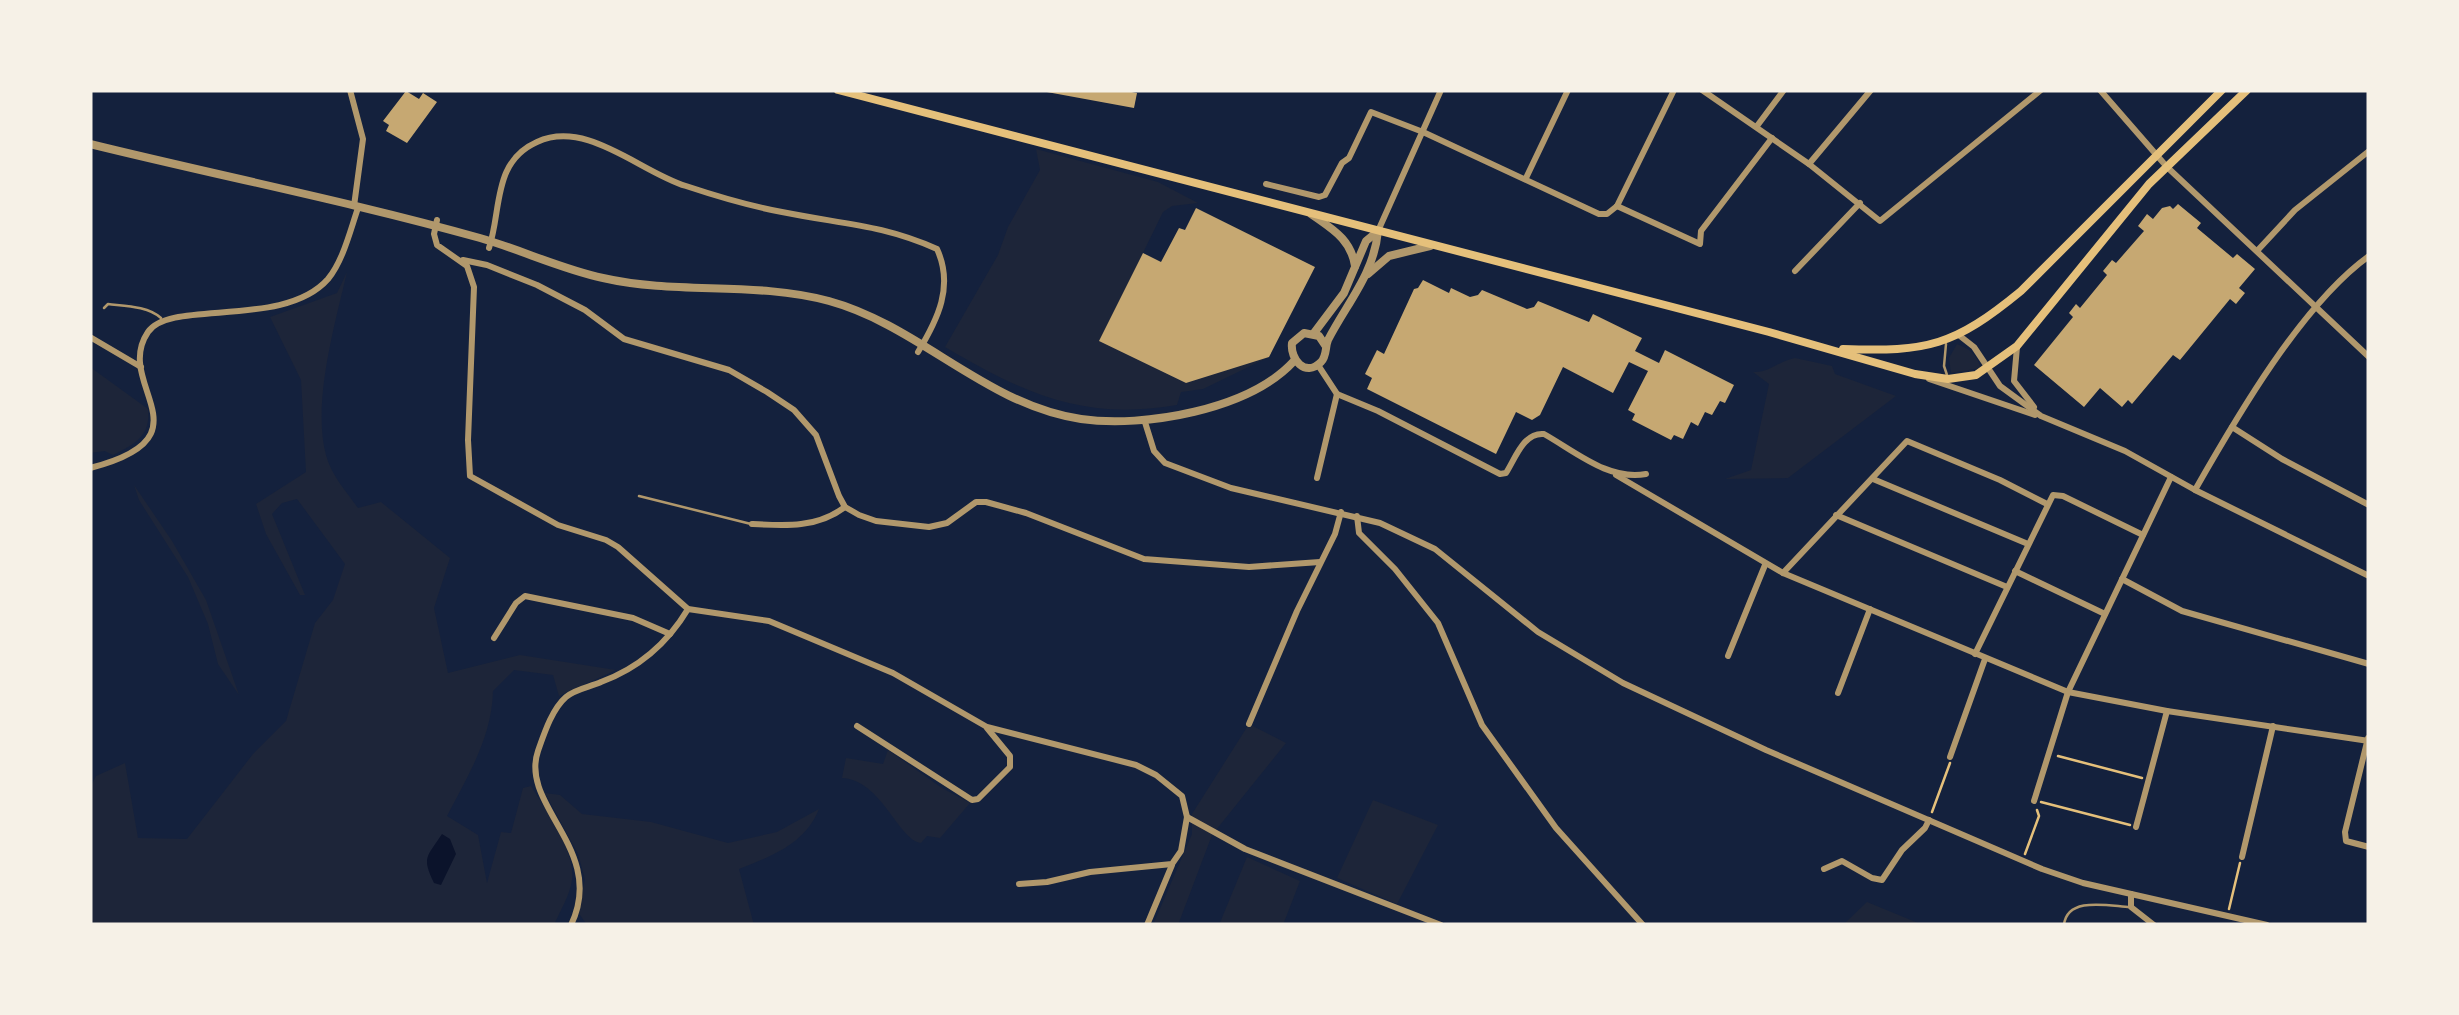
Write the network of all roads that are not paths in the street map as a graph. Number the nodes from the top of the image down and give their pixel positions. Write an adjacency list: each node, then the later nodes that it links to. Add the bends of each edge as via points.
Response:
1 (350, 90): 27 (street, via 363,139)
2 (838, 90): 28 (main road)
3 (1441, 90): 16 (street)
4 (1568, 90): 23 (street)
5 (1674, 90): 26 (street)
6 (1702, 90): 15 (street)
7 (1784, 90): 15 (street)
8 (1871, 90): 21 (street)
9 (2024, 90): 14 (street)
10 (2041, 90): 14 (street)
11 (2100, 90): 20 (street)
12 (2222, 90): 20 (main road)
13 (2247, 90): 22 (main road)
14 (2030, 98): 25 (street, via 1880,221)
15 (1757, 126): 17 (street)
16 (1423, 132): 23 (street); 24 (street, via 1371,112 1325,195); 30 (street)
17 (1772, 138): 21 (street); 26 (street, via 1701,232 1700,244)
18 (90, 144): 27 (street)
19 (2369, 151): 33 (street)
20 (2155, 155): 22 (street); 43 (main road, via 2021,292)
21 (1809, 164): 25 (street)
22 (2166, 167): 33 (street); 47 (main road)
23 (1526, 178): 26 (street, via 1599,214)
24 (1266, 184)
25 (1860, 204): 37 (street)
26 (1616, 206)
27 (355, 208): 29 (street); 41 (street, via 339,261 304,296 260,310)
28 (1308, 212): 30 (main road); 36 (street, via 1346,240)
29 (436, 223): 31 (street); 35 (street, via 437,246)
30 (1378, 230): 32 (main road); 36 (street, via 1366,241); 38 (street)
31 (490, 244): 48 (street, via 602,278 818,298 872,318); 48 (street, via 512,160 550,138 587,139 682,186 900,233 937,249 946,270 939,312)
32 (1430, 246): 38 (street, via 1390,256); 49 (main road)
33 (2256, 250): 40 (street)
34 (2369, 256): 40 (street)
35 (458, 258): 70 (street, via 538,286 624,339 729,370 758,386 816,435); 84 (street, via 472,273 474,287 470,476 558,525 618,546)
36 (1356, 270): 42 (street)
37 (1795, 271)
38 (1365, 278): 46 (street)
39 (104, 308): 41 (lane, via 134,307)
40 (2317, 308): 50 (street); 59 (street)
41 (162, 320): 53 (street, via 143,342)
42 (1314, 333): 46 (street); 51 (street, via 1295,338)
43 (1960, 336): 45 (main road); 54 (street)
44 (90, 338): 53 (street)
45 (1946, 342): 49 (main road, via 1896,351); 55 (lane)
46 (1325, 345): 52 (street)
47 (2017, 346): 54 (main road); 57 (street, via 2014,381)
48 (920, 348): 58 (street, via 1048,412)
49 (1833, 348): 55 (main road)
50 (2369, 357)
51 (1294, 361): 52 (street); 58 (street, via 1244,394)
52 (1318, 365): 56 (street)
53 (141, 368): 60 (street, via 155,415 150,435 131,453)
54 (1989, 368): 55 (main road); 57 (street, via 2000,386)
55 (1951, 383): 57 (street)
56 (1337, 394): 62 (street, via 1500,474 1535,433); 64 (street)
57 (2042, 416): 63 (street)
58 (1144, 419): 71 (street, via 1165,463 1231,488)
59 (2232, 428): 66 (street); 69 (street)
60 (90, 468)
61 (1646, 474): 62 (street)
62 (1616, 475): 78 (street)
63 (2170, 477): 66 (street); 75 (street)
64 (1317, 478)
65 (1872, 478): 68 (street, via 1907,442); 72 (street); 76 (street)
66 (2195, 490): 81 (street)
67 (639, 496): 74 (lane)
68 (2047, 504): 75 (street, via 2062,496); 76 (street)
69 (2369, 506)
70 (845, 507): 74 (street, via 819,522); 77 (street, via 876,521 929,527 986,502 1144,559 1249,567)
71 (1341, 512): 73 (street); 77 (street)
72 (1836, 515): 80 (street); 83 (street)
73 (1357, 516): 104 (street, via 1435,549 1589,665 1678,712); 116 (street, via 1359,532 1438,623 1482,725 1556,828)
74 (752, 524)
75 (2143, 535): 82 (street)
76 (2028, 544): 79 (street)
77 (1320, 562): 96 (street)
78 (1766, 564): 80 (street); 90 (street)
79 (2015, 570): 83 (street); 86 (street)
80 (1783, 573): 85 (street)
81 (2369, 576)
82 (2122, 579): 86 (street); 92 (street, via 2182,612)
83 (2007, 588): 89 (street)
84 (688, 609): 87 (street); 99 (street, via 769,622 893,672)
85 (1870, 609): 89 (street); 94 (street)
86 (2105, 614): 93 (street)
87 (670, 634): 88 (street, via 633,618 525,596); 113 (street, via 632,668 562,700 537,754 537,786 578,869)
88 (494, 638)
89 (1975, 654): 91 (street)
90 (1728, 656)
91 (1985, 658): 93 (street); 101 (street)
92 (2369, 664)
93 (2068, 692): 95 (street); 102 (street)
94 (1838, 694)
95 (2168, 711): 98 (street); 105 (street)
96 (1249, 724)
97 (857, 726): 99 (street, via 972,800 1010,766 1010,756)
98 (2273, 726): 100 (street); 107 (street)
99 (986, 728): 103 (street, via 1136,765 1182,796)
100 (2368, 740): 106 (street, via 2345,832 2346,842)
101 (1950, 757)
102 (2034, 801)
103 (1187, 818): 108 (street, via 1182,850); 115 (street, via 1281,864)
104 (1929, 820): 109 (street, via 1882,880 1842,861); 111 (street, via 2083,883)
105 (2136, 826)
106 (2369, 847)
107 (2242, 857)
108 (1172, 864): 110 (street); 114 (street)
109 (1824, 869)
110 (1019, 884)
111 (2131, 894): 112 (street); 119 (street)
112 (2132, 907): 117 (lane, via 2085,905 2070,910); 118 (street)
113 (575, 924)
114 (1146, 925)
115 (1441, 925)
116 (1642, 925)
117 (2064, 925)
118 (2154, 925)
119 (2267, 925)

